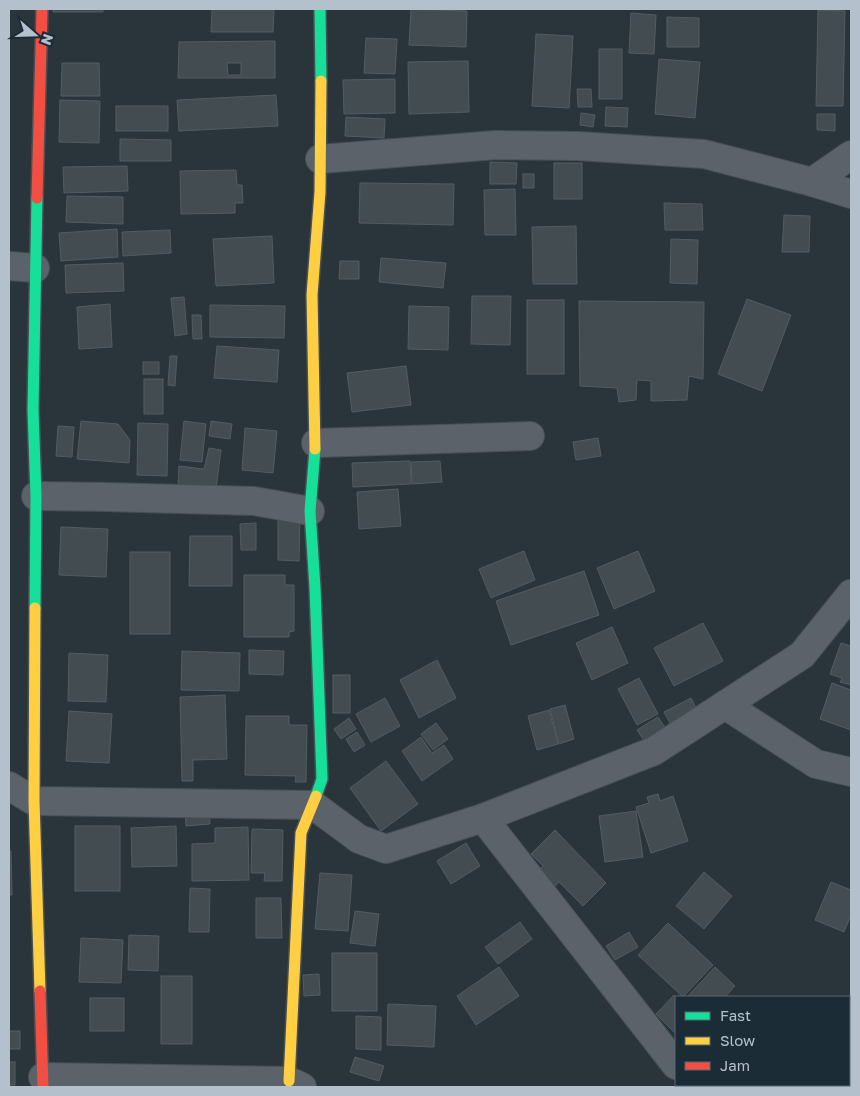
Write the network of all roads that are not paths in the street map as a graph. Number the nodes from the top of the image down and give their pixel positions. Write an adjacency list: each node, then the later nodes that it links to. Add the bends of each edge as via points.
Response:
1 (42, 9): 7 (street)
2 (320, 9): 4 (street)
3 (851, 155): 5 (street)
4 (320, 159): 5 (street, via 496,145 578,146 704,154); 9 (street, via 319,216 312,273)
5 (812, 182): 6 (street)
6 (851, 194)
7 (22, 267): 10 (street)
8 (530, 436): 9 (street)
9 (316, 442): 11 (street)
10 (36, 496): 11 (street, via 254,502); 16 (street)
11 (310, 510): 17 (street, via 322,779)
12 (851, 594): 13 (street, via 802,656)
13 (725, 705): 14 (street, via 816,764); 18 (street, via 654,751)
14 (851, 772)
15 (9, 786): 16 (street)
16 (34, 801): 17 (street); 20 (street)
17 (313, 805): 18 (street, via 359,839 386,849); 21 (street, via 300,833)
18 (483, 818): 19 (street)
19 (675, 1064)
20 (43, 1082): 21 (street)
21 (296, 1084)

